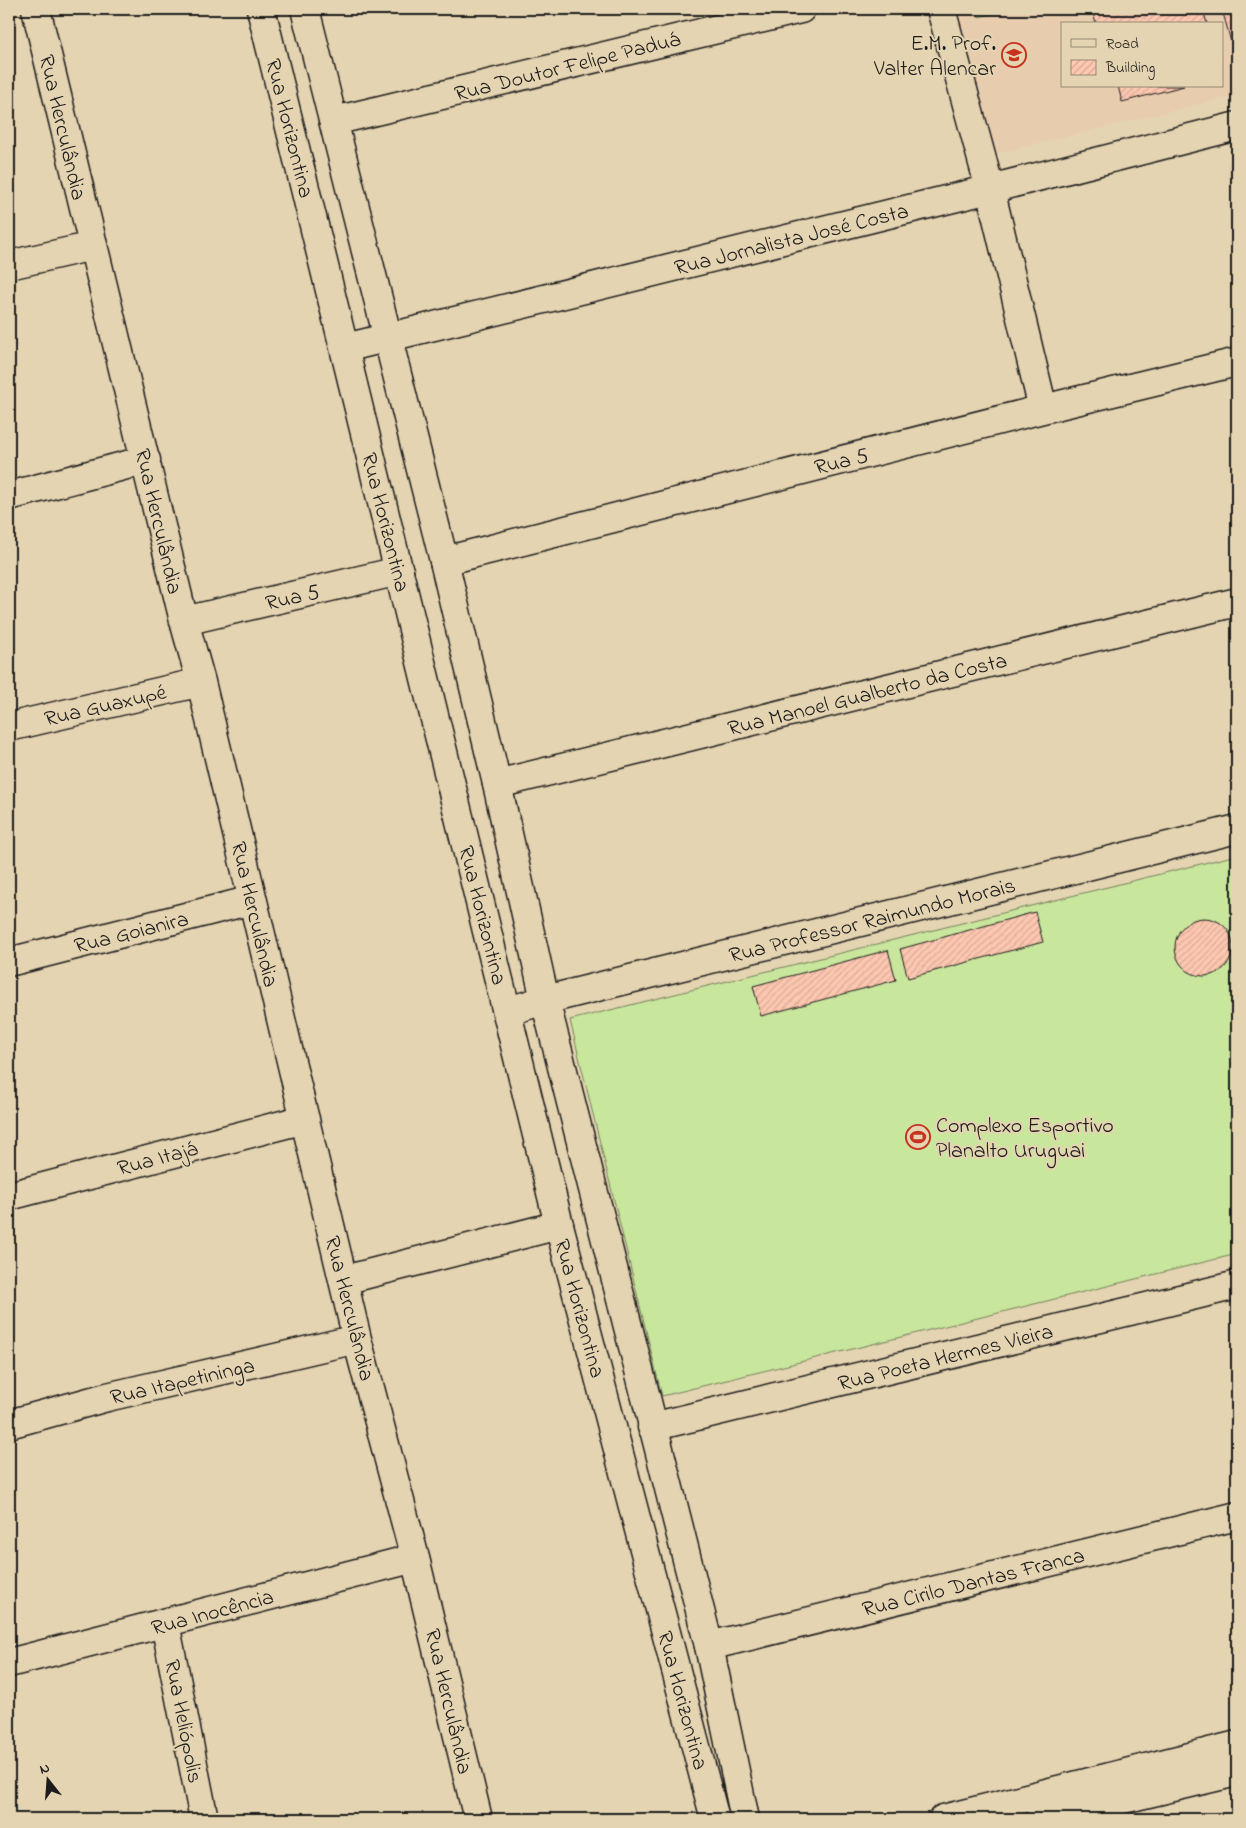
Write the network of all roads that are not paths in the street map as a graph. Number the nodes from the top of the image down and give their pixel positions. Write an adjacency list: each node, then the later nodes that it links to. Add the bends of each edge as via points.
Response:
1 (36, 9): 9 (street, Rua Herculândia)
2 (261, 9): 12 (street, Rua Horizontina)
3 (305, 9): 6 (street, Rua Horizontina)
4 (801, 9): 6 (street, Rua Doutor Felipe Paduá)
5 (942, 9): 8 (street)
6 (334, 121): 11 (street, Rua Horizontina)
7 (1237, 126): 8 (street, Rua Jornalista José Costa)
8 (990, 189): 11 (street, Rua Jornalista José Costa); 14 (street)
9 (93, 246): 10 (street); 15 (street, Rua Herculândia)
10 (9, 265)
11 (388, 337): 12 (street, Rua Jornalista José Costa); 17 (street, Rua Horizontina)
12 (345, 348): 18 (street, Rua Horizontina)
13 (1237, 362): 14 (street, Rua 5)
14 (1043, 409): 17 (street, Rua 5)
15 (146, 460): 16 (street); 20 (street, Rua Herculândia)
16 (9, 496)
17 (444, 561): 23 (street, Rua Horizontina)
18 (399, 571): 20 (street, Rua 5); 28 (street, Rua Horizontina)
19 (1237, 602): 23 (street, Rua Manoel Gualberto da Costa)
20 (184, 620): 21 (street, Rua Herculândia)
21 (201, 682): 22 (street, Rua Guaxupé); 25 (street, Rua Herculândia)
22 (9, 727)
23 (497, 784): 27 (street, Rua Horizontina)
24 (1237, 829): 27 (street, Rua Professor Raimundo Morais)
25 (252, 900): 26 (street, Rua Goianira); 29 (street, Rua Herculândia)
26 (9, 962)
27 (544, 1000): 28 (street, Rua Professor Raimundo Morais); 36 (street, Rua Horizontina)
28 (508, 1011): 31 (street, Rua Horizontina)
29 (305, 1119): 30 (street, Rua Itajá); 32 (street, Rua Herculândia)
30 (9, 1196)
31 (559, 1225): 32 (street); 46 (street, Rua Horizontina)
32 (344, 1280): 34 (street, Rua Herculândia)
33 (1237, 1285): 36 (street, Rua Poeta Hermes Vieira)
34 (357, 1339): 35 (street, Rua Itapetininga, via 107,1397); 38 (street, Rua Herculândia)
35 (9, 1424)
36 (652, 1427): 40 (street, Rua Horizontina)
37 (1237, 1516): 40 (street, Rua Cirilo Dantas Franca)
38 (416, 1558): 39 (street, Rua Inocência); 45 (street, Rua Herculândia)
39 (165, 1624): 41 (street, Rua Inocência); 44 (street, Rua Heliópolis)
40 (709, 1646): 47 (street, Rua Horizontina)
41 (9, 1663)
42 (1237, 1745): 48 (street)
43 (1237, 1772): 49 (street)
44 (204, 1819)
45 (478, 1819)
46 (715, 1819)
47 (745, 1819)
48 (943, 1819)
49 (1040, 1819)

